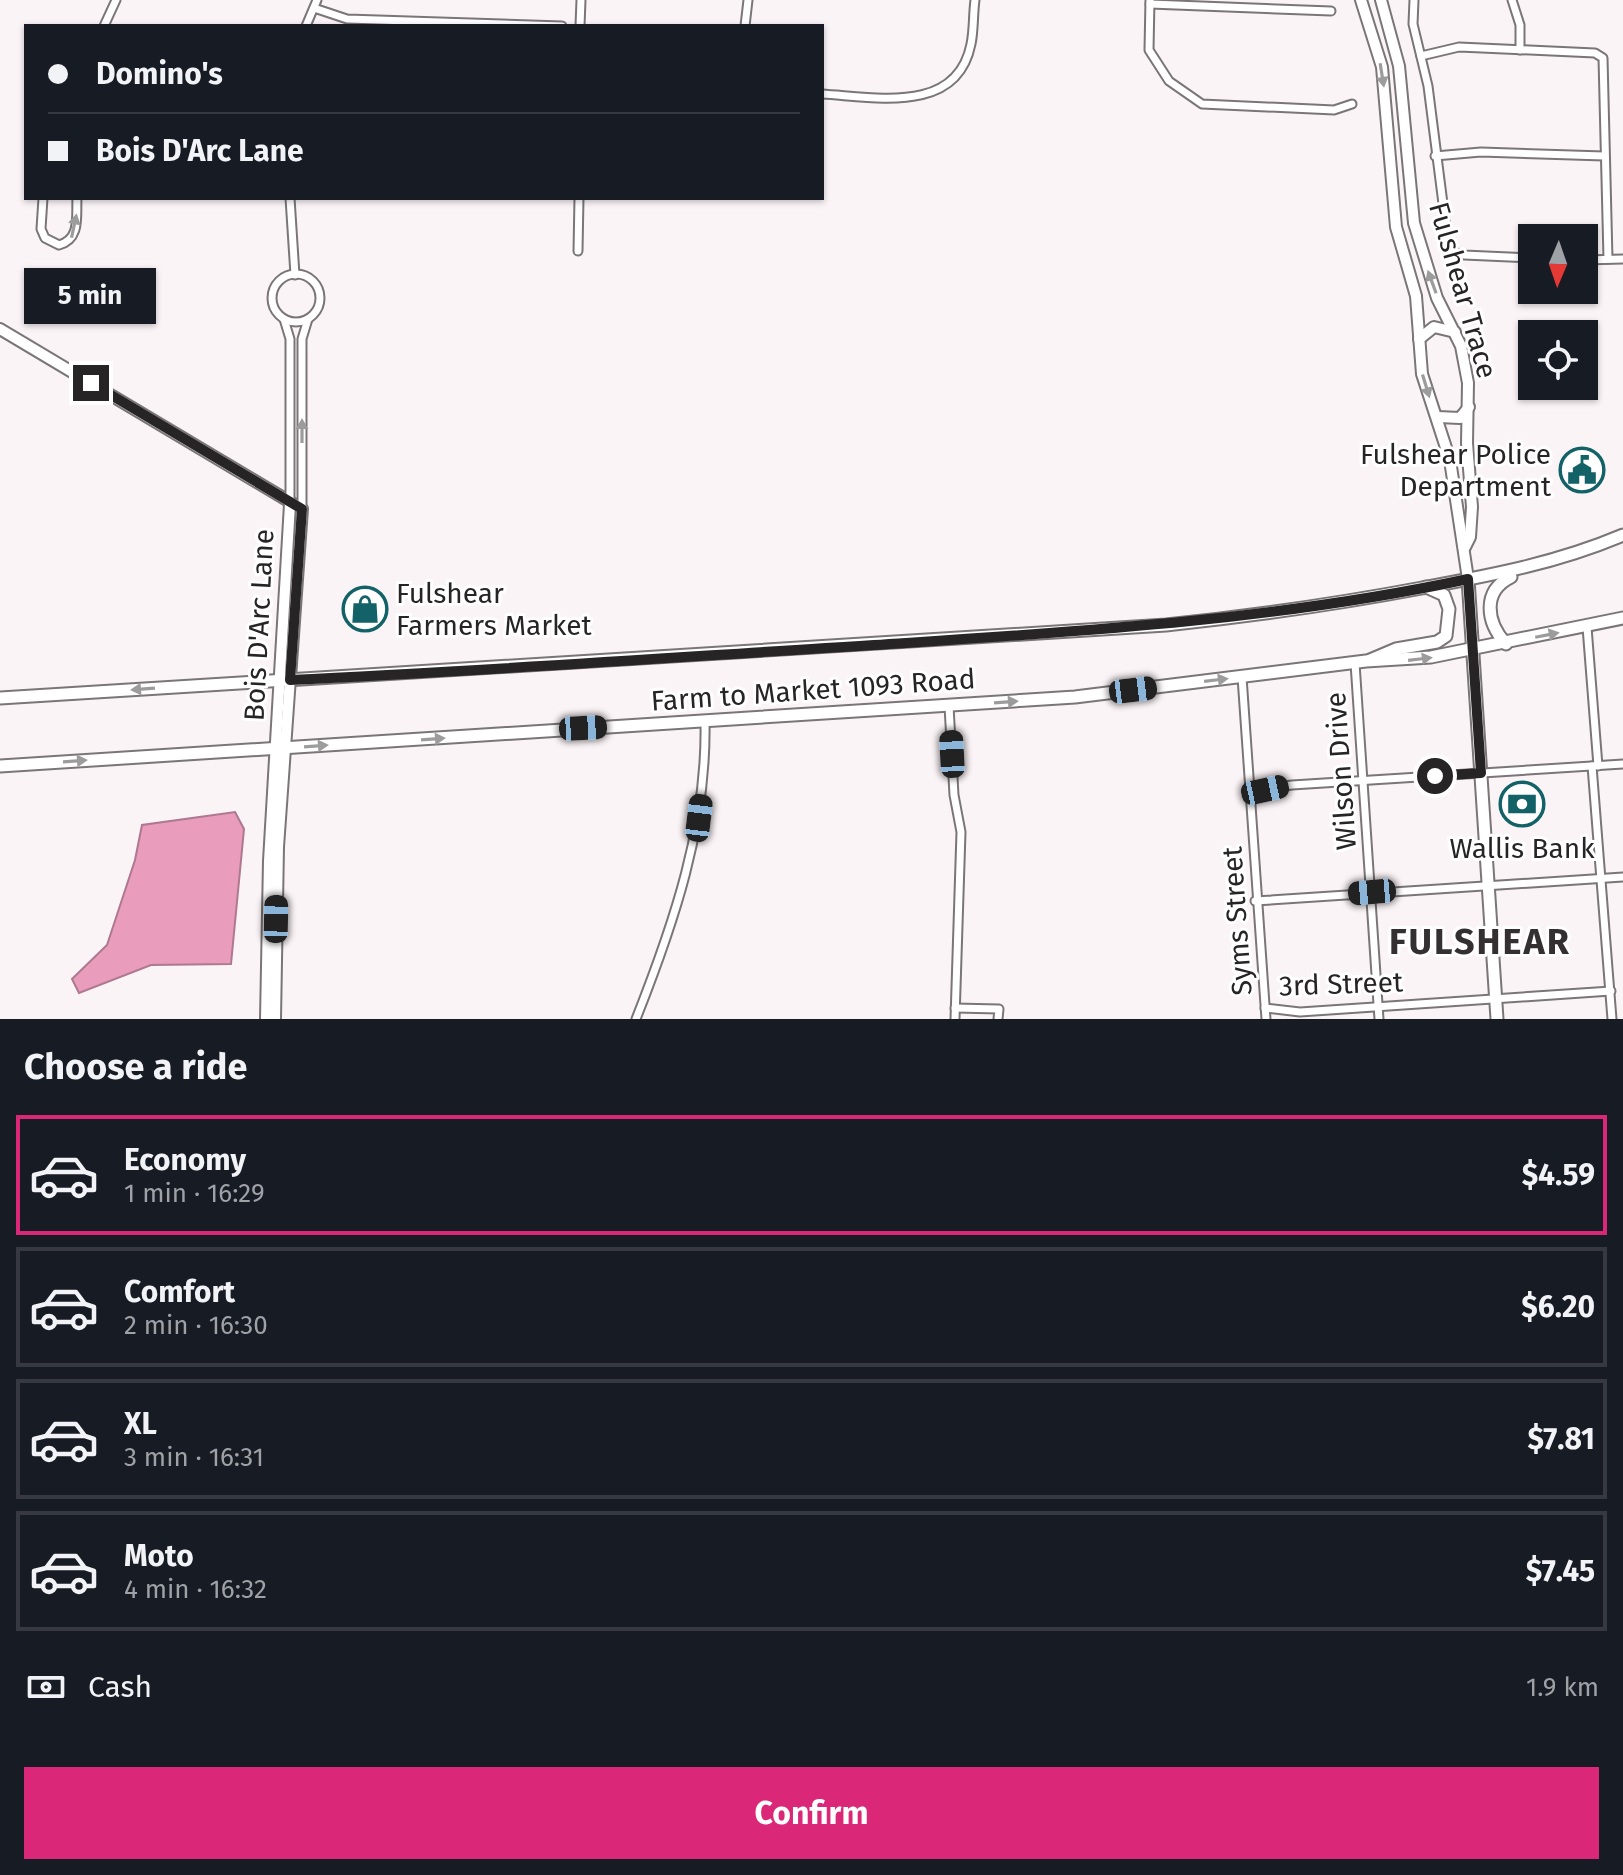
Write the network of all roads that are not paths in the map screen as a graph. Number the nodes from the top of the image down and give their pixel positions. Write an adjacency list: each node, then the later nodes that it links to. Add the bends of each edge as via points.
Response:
1 (116, 0): 12 (street)
2 (581, 0): 15 (street)
3 (748, 0): 16 (street)
4 (975, 0): 21 (street, via 966,60 942,89 914,97)
5 (1361, 0): 18 (street, Fulshear Trace)
6 (1381, 0): 17 (street, Fulshear Trace)
7 (1414, 0): 20 (street)
8 (1512, 0): 19 (street)
9 (1150, 2): 11 (street); 22 (street, via 1149,50 1169,81 1202,104 1334,110)
10 (316, 4): 13 (street); 14 (street, via 347,19)
11 (1331, 11)
12 (105, 24)
13 (307, 24)
14 (501, 24)
15 (580, 24)
16 (745, 24)
17 (1393, 37): 18 (street); 38 (street, Fulshear Trace, one-way to 17, via 1437,298 1414,223)
18 (1376, 42): 39 (street, Fulshear Trace, one-way to 39, via 1393,208 1416,296)
19 (1520, 50): 20 (street, via 1459,47); 24 (street, via 1595,53 1603,58)
20 (1421, 56): 23 (street)
21 (824, 94)
22 (1352, 104)
23 (1435, 156): 24 (street); 30 (street, via 1448,243 1454,252)
24 (1604, 156): 32 (street)
25 (43, 200): 26 (street, one-way to 26, via 41,229 45,238 59,245 76,231)
26 (77, 200)
27 (290, 200): 34 (street)
28 (579, 200): 29 (street)
29 (578, 251)
30 (1518, 257)
31 (1598, 259): 32 (street)
32 (1608, 259): 33 (street)
33 (1623, 259)
34 (295, 275): 35 (street, via 282,279 274,290 273,303); 36 (street, via 310,279 319,292 318,307)
35 (284, 319): 36 (street); 42 (street, via 290,339)
36 (308, 319): 43 (street, one-way to 36, via 302,339)
37 (0, 329): 42 (street, Bois D'Arc Lane)
38 (1455, 332): 39 (street, via 1434,327); 40 (street, Fulshear Trace, via 1464,358)
39 (1418, 341): 41 (street, Fulshear Trace, one-way to 41, via 1422,374)
40 (1469, 407): 41 (street, via 1460,418); 45 (street, Fulshear Trace, via 1472,507)
41 (1438, 417): 45 (street, Fulshear Trace)
42 (290, 504): 43 (street, Bois D'Arc Lane); 55 (street, Bois D'Arc Lane)
43 (302, 509): 55 (street, Bois D'Arc Lane)
44 (1623, 535): 46 (main road, Farm to Market 1093 Road)
45 (1465, 547): 47 (street, Fulshear Trace)
46 (1534, 567): 47 (main road, Farm to Market 1093 Road); 51 (main road, via 1499,583 1490,598 1492,623)
47 (1468, 579): 48 (main road, Farm to Market 1093 Road); 52 (main road, Fulshear Trace)
48 (1426, 587): 53 (main road, via 1444,595 1449,609 1446,636); 55 (main road, Farm to Market 1093 Road, via 1166,625)
49 (1623, 618): 50 (main road, Farm to Market 1093 Road)
50 (1587, 627): 51 (main road, Farm to Market 1093 Road, one-way to 50); 62 (street)
51 (1506, 644): 52 (main road, Farm to Market 1093 Road)
52 (1471, 651): 53 (main road, Farm to Market 1093 Road, one-way to 52); 63 (main road, Fulshear Trace)
53 (1360, 662): 54 (main road, Farm to Market 1093 Road); 64 (street, Wilson Drive)
54 (1242, 677): 57 (main road, Farm to Market 1093 Road, one-way to 54); 65 (street, Syms Street)
55 (285, 680): 56 (main road, Farm to Market 1093 Road, one-way to 56); 59 (street, Bois D'Arc Lane)
56 (0, 698)
57 (949, 706): 58 (main road, Farm to Market 1093 Road); 74 (street, via 961,832)
58 (705, 722): 59 (main road, Farm to Market 1093 Road, one-way to 58); 78 (street, via 705,770 694,841 664,950)
59 (282, 749): 61 (main road, Farm to Market 1093 Road, one-way to 59); 76 (street, via 269,861); 77 (street)
60 (1623, 764): 62 (street)
61 (0, 766)
62 (1595, 766): 63 (street); 67 (street)
63 (1481, 773): 64 (street); 68 (main road, Fulshear Trace)
64 (1365, 780): 65 (street); 69 (street, Wilson Drive)
65 (1250, 791): 70 (street, Syms Street)
66 (1623, 877): 67 (street)
67 (1603, 878): 68 (street); 71 (street)
68 (1488, 885): 69 (street); 72 (main road, Fulshear Trace)
69 (1372, 892): 70 (street); 73 (street, Wilson Drive)
70 (1255, 901): 75 (street, Syms Street)
71 (1611, 991): 72 (street, 3rd Street); 84 (street)
72 (1495, 1001): 73 (street, 3rd Street); 83 (main road, Fulshear Trace)
73 (1378, 1006): 75 (street, 3rd Street, via 1300,1012); 82 (street, Wilson Drive)
74 (955, 1008): 79 (street); 80 (street, via 999,1009)
75 (1265, 1008): 81 (street, Syms Street)
76 (266, 1019)
77 (275, 1019)
78 (636, 1019)
79 (955, 1019)
80 (998, 1019)
81 (1266, 1019)
82 (1379, 1019)
83 (1497, 1019)
84 (1612, 1019)

